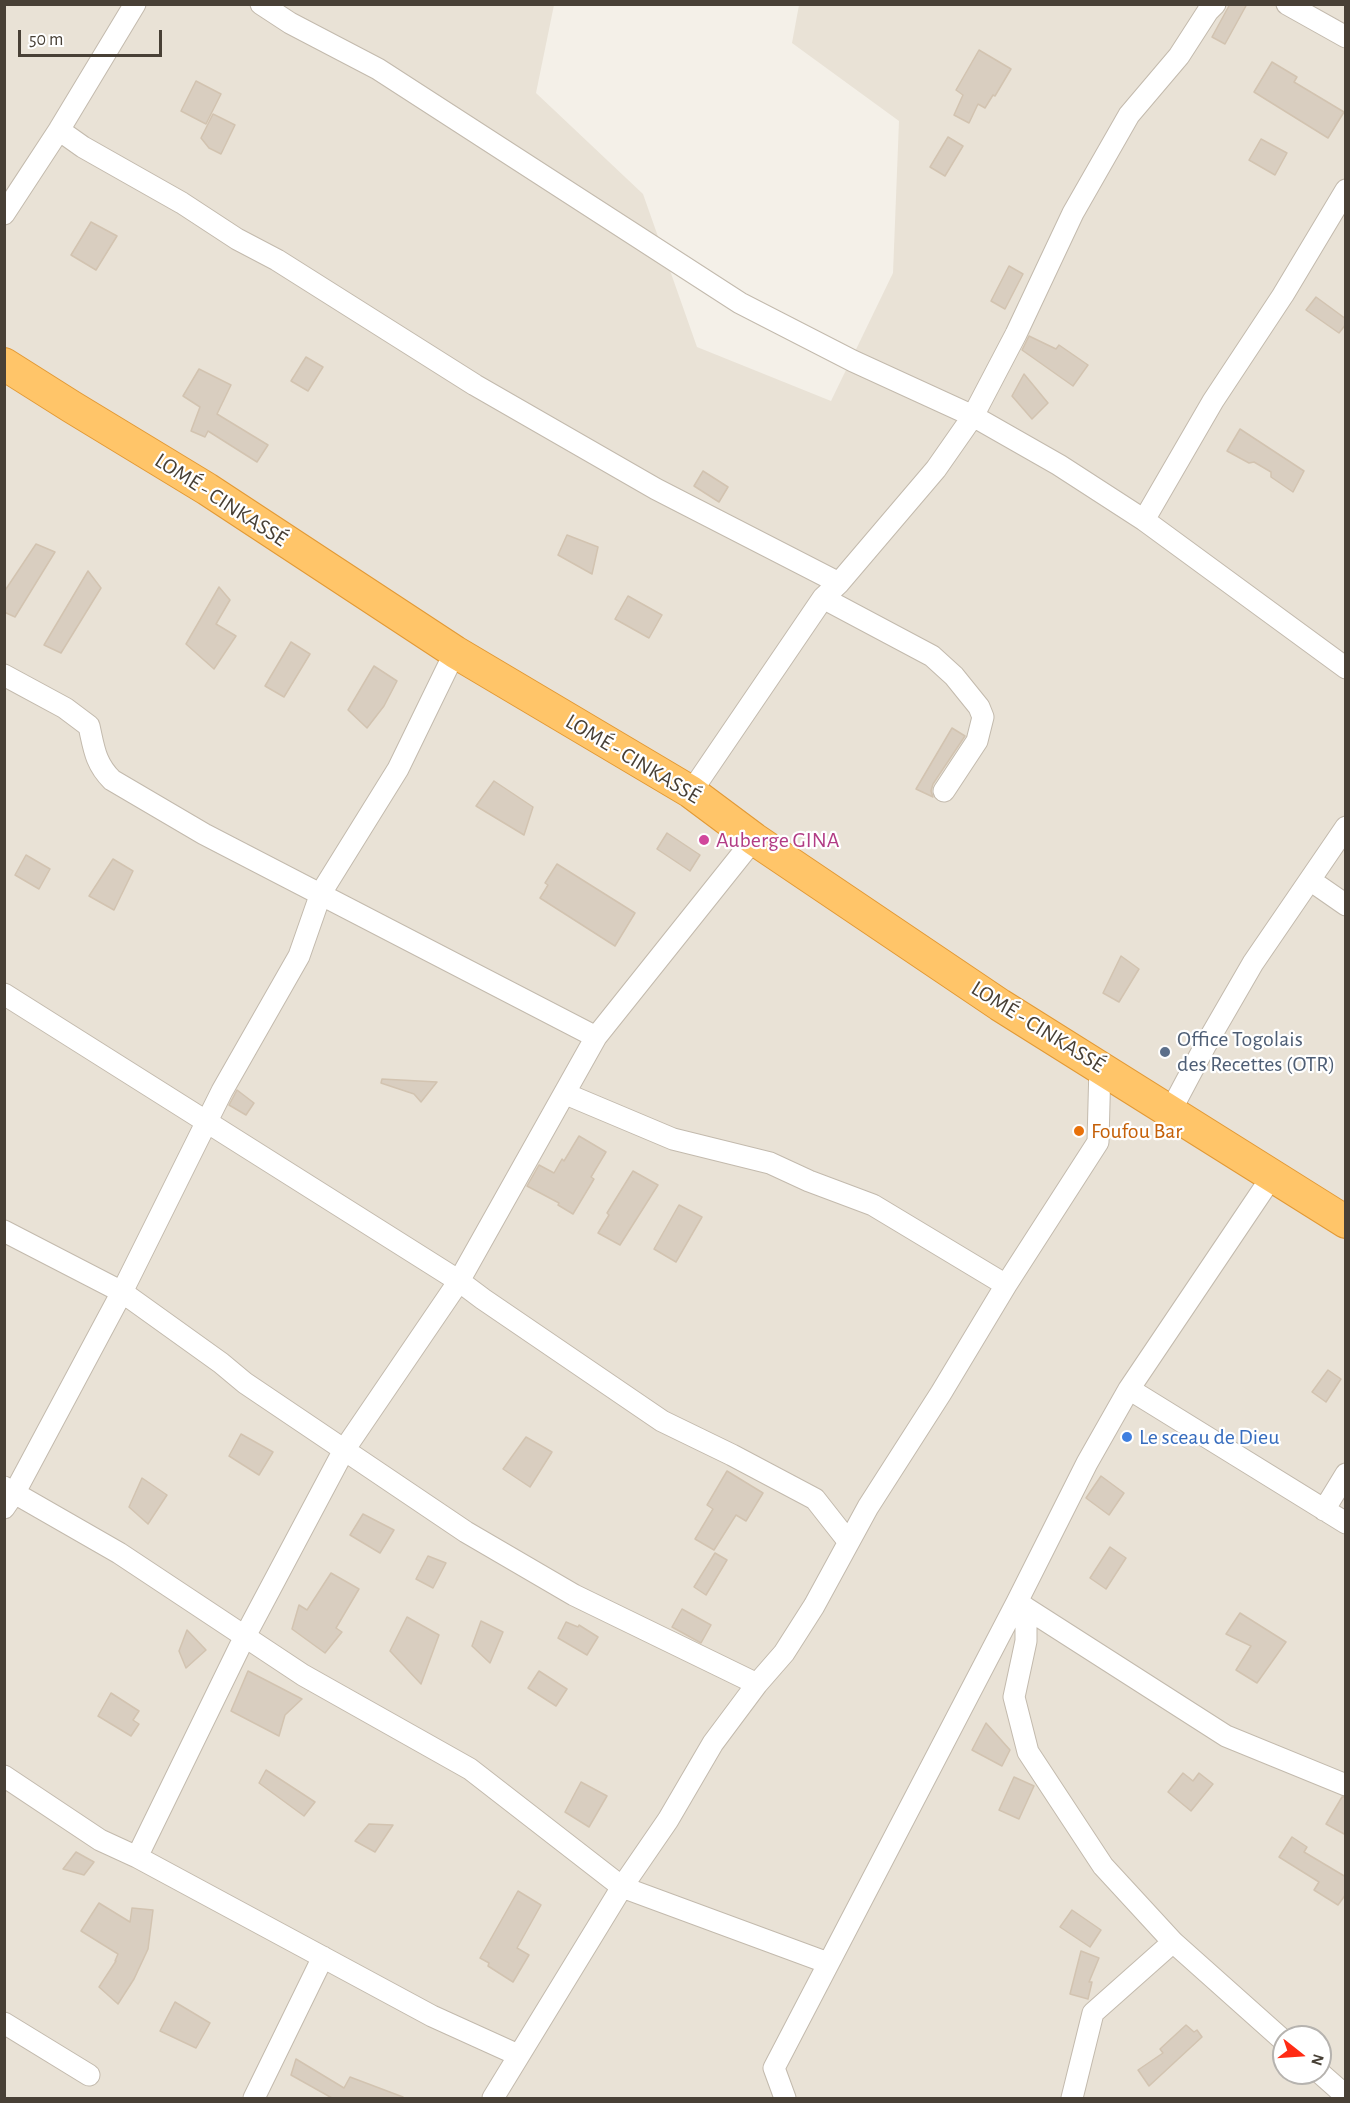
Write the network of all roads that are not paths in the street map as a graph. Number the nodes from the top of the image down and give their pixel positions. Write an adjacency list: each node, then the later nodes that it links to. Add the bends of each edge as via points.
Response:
1 (135, 4): 6 (street)
2 (261, 4): 10 (street, via 378,69 740,303)
3 (1215, 4): 10 (street, via 1179,56 1129,116 1073,213)
4 (1287, 4): 5 (street)
5 (1346, 37)
6 (59, 130): 8 (street); 12 (street, via 278,260 484,390 656,489)
7 (1346, 190): 11 (street, via 1213,401)
8 (4, 214)
9 (4, 364): 14 (highway, LOMÉ - CINKASSÉ, via 207,489)
10 (973, 416): 11 (street); 12 (street, via 936,469)
11 (1144, 520): 15 (street)
12 (839, 583): 13 (street)
13 (823, 598): 17 (street, via 932,656 979,707 983,717 976,741); 18 (street)
14 (455, 652): 18 (highway, LOMÉ - CINKASSÉ); 22 (street, via 398,769)
15 (1346, 668)
16 (4, 675): 22 (street, via 65,708 89,726 101,769 112,780 204,834)
17 (944, 791)
18 (690, 792): 20 (highway, LOMÉ - CINKASSÉ)
19 (1346, 827): 21 (street)
20 (754, 838): 25 (street); 26 (highway, LOMÉ - CINKASSÉ, via 1000,1005)
21 (1310, 880): 23 (street); 28 (street, via 1253,963)
22 (321, 893): 25 (street); 29 (street, via 299,956)
23 (1346, 905)
24 (4, 994): 29 (street)
25 (596, 1037): 27 (street)
26 (1100, 1065): 28 (highway, LOMÉ - CINKASSÉ); 34 (street, via 1098,1142)
27 (566, 1094): 33 (street); 34 (street, via 673,1139 770,1163 873,1204)
28 (1171, 1110): 30 (highway, LOMÉ - CINKASSÉ)
29 (209, 1121): 33 (street); 35 (street)
30 (1273, 1175): 31 (highway, LOMÉ - CINKASSÉ); 36 (street)
31 (1346, 1222)
32 (4, 1231): 35 (street)
33 (459, 1281): 37 (street); 42 (street, via 662,1421 815,1499)
34 (1006, 1285): 42 (street)
35 (122, 1292): 37 (street); 39 (street)
36 (1129, 1389): 40 (street); 43 (street, via 1087,1463)
37 (344, 1450): 44 (street); 45 (street, via 466,1532 574,1595)
38 (1346, 1474): 40 (street)
39 (8, 1496): 44 (street, via 119,1553)
40 (1324, 1509): 41 (street)
41 (1346, 1523)
42 (848, 1541): 45 (street, via 808,1616 784,1653)
43 (1022, 1605): 47 (street, via 1226,1736); 50 (street, via 1026,1641 1014,1696 1028,1752 1103,1866); 52 (street)
44 (244, 1638): 48 (street); 49 (street, via 470,1769)
45 (756, 1684): 49 (street, via 713,1743 668,1820)
46 (4, 1776): 48 (street, via 100,1840)
47 (1346, 1785)
48 (137, 1857): 51 (street)
49 (622, 1887): 52 (street); 55 (street)
50 (1173, 1942): 54 (street); 62 (street, via 1093,2013)
51 (323, 1957): 55 (street, via 432,2016); 59 (street)
52 (828, 1963): 61 (street, via 774,2068)
53 (4, 2023): 56 (street)
54 (1272, 2030)
55 (518, 2055): 60 (street)
56 (89, 2075)
57 (1332, 2084): 58 (street)
58 (1346, 2096)
59 (254, 2098)
60 (493, 2098)
61 (784, 2098)
62 (1072, 2098)

